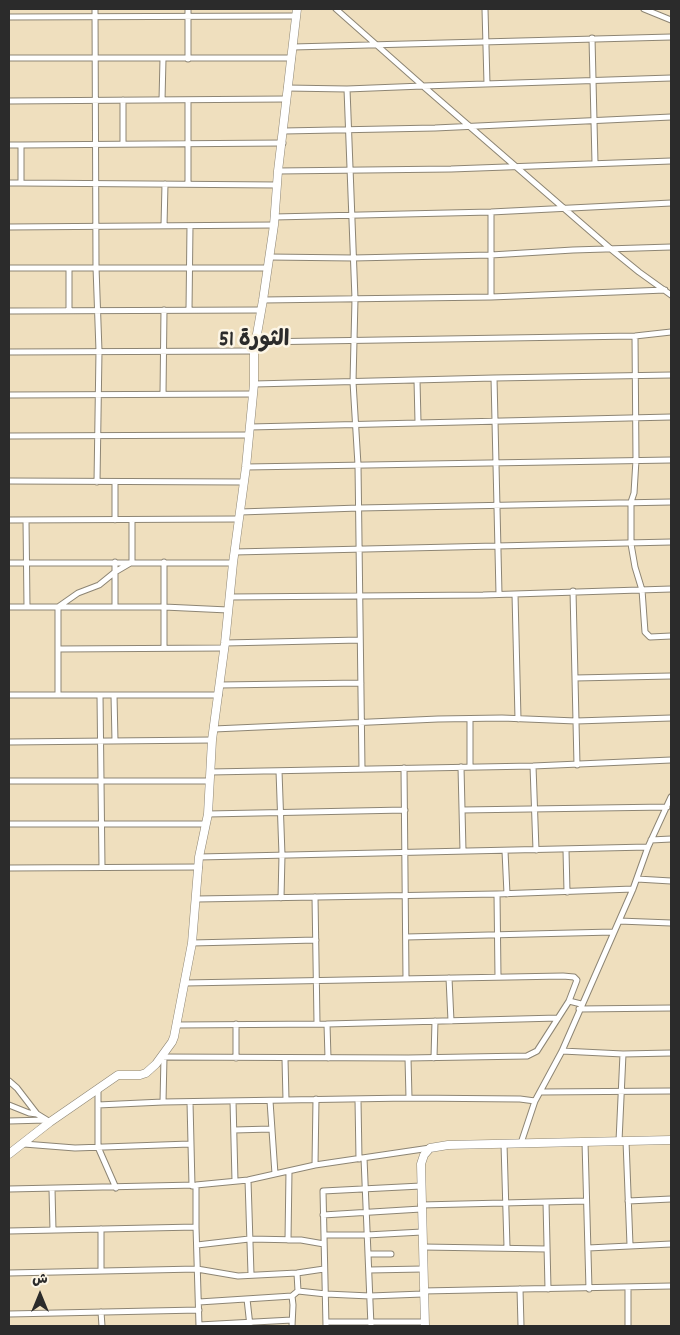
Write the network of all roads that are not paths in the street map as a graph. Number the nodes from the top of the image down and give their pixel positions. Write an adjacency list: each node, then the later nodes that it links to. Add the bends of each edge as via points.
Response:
1 (95, 9): 7 (street)
2 (188, 9): 8 (street)
3 (336, 9): 14 (street)
4 (485, 9): 13 (street)
5 (644, 9): 10 (street)
6 (297, 12): 8 (street); 15 (street)
7 (95, 17): 8 (street); 9 (street); 18 (street)
8 (188, 17): 20 (street)
9 (9, 18)
10 (671, 20)
11 (671, 37): 12 (street)
12 (592, 38): 13 (street); 22 (street)
13 (486, 41): 14 (street); 23 (street)
14 (376, 44): 15 (street); 24 (street)
15 (293, 47): 17 (street)
16 (9, 58): 18 (street)
17 (292, 58): 20 (street); 25 (street)
18 (95, 59): 19 (street); 28 (street)
19 (163, 59): 20 (street); 30 (street)
20 (188, 59)
21 (671, 78): 22 (street)
22 (594, 80): 23 (street); 34 (street)
23 (487, 84): 24 (street)
24 (423, 86): 26 (street); 35 (street)
25 (287, 88): 26 (street); 27 (street)
26 (347, 88): 36 (street)
27 (286, 99): 31 (street); 37 (street)
28 (96, 100): 29 (street); 32 (street); 42 (street)
29 (122, 100): 30 (street); 38 (street)
30 (162, 100): 31 (street)
31 (188, 100): 39 (street)
32 (9, 101)
33 (671, 117): 34 (street)
34 (594, 120): 35 (street); 45 (street)
35 (468, 126): 36 (street); 46 (street)
36 (348, 130): 37 (street); 48 (street)
37 (284, 131): 40 (street)
38 (123, 143): 39 (street); 42 (street)
39 (188, 143): 40 (street); 53 (street)
40 (283, 143): 47 (street)
41 (21, 144): 42 (street); 43 (street); 50 (street)
42 (95, 144): 51 (street)
43 (9, 145)
44 (671, 160): 45 (street)
45 (595, 163): 46 (street)
46 (515, 166): 48 (street); 56 (street)
47 (278, 171): 48 (street); 54 (street)
48 (350, 171): 58 (street)
49 (9, 183): 50 (street)
50 (21, 183): 51 (street)
51 (96, 184): 52 (street); 63 (street)
52 (164, 184): 53 (street); 61 (street)
53 (188, 184): 54 (street)
54 (277, 185): 59 (street)
55 (671, 203): 56 (street)
56 (566, 209): 57 (street); 65 (street)
57 (491, 212): 58 (street); 66 (street)
58 (351, 216): 59 (street); 68 (street)
59 (274, 221): 62 (street); 67 (street)
60 (9, 226): 63 (street)
61 (164, 226): 62 (street); 63 (street)
62 (190, 226): 72 (street)
63 (96, 227): 69 (street)
64 (671, 247): 65 (street)
65 (612, 250): 66 (street); 74 (street)
66 (491, 255): 68 (street); 76 (street)
67 (268, 257): 68 (street); 73 (street)
68 (353, 258): 77 (street)
69 (96, 267): 71 (street); 72 (street); 84 (street)
70 (9, 268): 71 (street)
71 (69, 268): 83 (street)
72 (190, 268): 73 (street); 80 (street)
73 (267, 268): 78 (street)
74 (669, 290): 75 (street); 76 (street)
75 (671, 295)
76 (491, 297): 77 (street)
77 (355, 299): 78 (street); 87 (street)
78 (263, 300): 81 (street)
79 (164, 310): 80 (street); 84 (street); 89 (street)
80 (189, 310): 81 (street)
81 (261, 310): 88 (street)
82 (9, 311): 83 (street)
83 (69, 311): 84 (street)
84 (98, 311): 92 (street)
85 (671, 332): 86 (street)
86 (635, 336): 87 (street); 94 (street)
87 (354, 340): 88 (street); 97 (street)
88 (255, 342): 90 (street)
89 (163, 351): 90 (street); 92 (street); 99 (street)
90 (254, 351): 98 (street)
91 (9, 352): 92 (street)
92 (99, 352): 102 (street)
93 (671, 375): 94 (street)
94 (634, 376): 95 (street); 104 (street)
95 (494, 378): 96 (street); 105 (street)
96 (417, 380): 97 (street); 106 (street)
97 (354, 382): 98 (street); 107 (street)
98 (254, 384): 100 (street)
99 (163, 394): 100 (street); 102 (street)
100 (252, 394): 108 (street)
101 (9, 395): 102 (street)
102 (98, 395): 110 (street)
103 (671, 417): 104 (street)
104 (635, 418): 105 (street); 112 (street)
105 (495, 420): 106 (street); 114 (street)
106 (418, 422): 107 (street)
107 (356, 424): 108 (street); 115 (street)
108 (250, 426): 111 (street)
109 (9, 436): 110 (street)
110 (98, 436): 111 (street); 118 (street)
111 (249, 436): 116 (street)
112 (636, 460): 113 (street); 114 (street); 121 (street)
113 (671, 460)
114 (496, 462): 115 (street); 123 (street)
115 (358, 465): 116 (street); 124 (street)
116 (246, 467): 120 (street)
117 (9, 481): 118 (street)
118 (97, 482): 119 (street)
119 (115, 482): 120 (street); 128 (street)
120 (243, 482): 125 (street)
121 (631, 502): 122 (street); 123 (street); 131 (street)
122 (671, 502)
123 (497, 505): 124 (street); 132 (street)
124 (358, 508): 125 (street); 133 (street)
125 (239, 516): 129 (street); 134 (street)
126 (9, 520): 127 (street)
127 (26, 520): 128 (street); 135 (street)
128 (115, 520): 129 (street)
129 (132, 520): 137 (street)
130 (671, 542): 131 (street)
131 (631, 544): 132 (street); 143 (street)
132 (498, 547): 133 (street); 145 (street)
133 (359, 550): 134 (street); 147 (street)
134 (234, 552): 140 (street)
135 (26, 562): 136 (street); 139 (street); 150 (street)
136 (115, 562): 137 (street); 141 (street)
137 (132, 562): 138 (street); 141 (street)
138 (164, 562): 140 (street); 153 (street)
139 (9, 563)
140 (233, 563): 148 (street)
141 (115, 572): 151 (street, via 99,585 78,593); 152 (street)
142 (671, 589): 143 (street)
143 (642, 590): 144 (street); 155 (street, via 645,632 650,637)
144 (573, 591): 146 (street); 161 (street)
145 (498, 594): 146 (street); 147 (street)
146 (515, 594): 171 (street)
147 (359, 596): 148 (street); 156 (street)
148 (230, 597): 154 (street)
149 (9, 607): 150 (street)
150 (27, 607): 151 (street)
151 (58, 607): 152 (street); 159 (street)
152 (115, 607): 153 (street)
153 (164, 607): 154 (street); 158 (street)
154 (228, 610): 157 (street)
155 (671, 636)
156 (360, 640): 157 (street); 162 (street)
157 (225, 645): 158 (street); 163 (street)
158 (164, 648): 159 (street)
159 (58, 649): 166 (street)
160 (671, 676): 161 (street)
161 (575, 678): 172 (street)
162 (360, 683): 163 (street); 173 (street)
163 (220, 685): 164 (street)
164 (219, 694): 168 (street); 174 (street)
165 (9, 695): 166 (street)
166 (58, 695): 167 (street)
167 (100, 695): 168 (street); 178 (street)
168 (114, 695): 176 (street)
169 (470, 718): 171 (street); 173 (street); 183 (street)
170 (671, 718): 172 (street)
171 (518, 719): 172 (street)
172 (576, 721): 180 (street)
173 (361, 724): 174 (street); 185 (street)
174 (214, 729): 175 (street)
175 (212, 740): 176 (street); 187 (street)
176 (114, 741): 178 (street)
177 (9, 742): 178 (street)
178 (100, 742): 188 (street)
179 (671, 760): 180 (street)
180 (577, 765): 181 (street)
181 (533, 766): 183 (street); 193 (street)
182 (462, 767): 183 (street); 184 (street); 195 (street)
183 (470, 767)
184 (404, 768): 185 (street); 194 (street)
185 (362, 769): 186 (street)
186 (279, 771): 187 (street); 196 (street)
187 (210, 772): 189 (street)
188 (101, 781): 189 (street); 190 (street); 198 (street)
189 (209, 781): 197 (street)
190 (9, 782)
191 (671, 797): 192 (street)
192 (667, 807): 193 (street); 202 (street)
193 (535, 809): 195 (street); 204 (street)
194 (405, 810): 196 (street); 208 (street)
195 (462, 810): 206 (street)
196 (280, 812): 197 (street); 209 (street)
197 (208, 814): 200 (street)
198 (102, 823): 199 (street); 200 (street); 211 (street)
199 (9, 824)
200 (206, 824): 210 (street)
201 (671, 839): 202 (street)
202 (651, 840): 203 (street)
203 (648, 847): 205 (street); 214 (street)
204 (536, 850): 205 (street); 207 (street)
205 (566, 850): 217 (street)
206 (463, 851): 207 (street); 208 (street)
207 (505, 851): 219 (street)
208 (405, 852): 209 (street); 220 (street)
209 (282, 855): 210 (street); 222 (street)
210 (199, 857): 212 (street)
211 (102, 867): 212 (street); 213 (street)
212 (199, 867): 223 (street)
213 (9, 868)
214 (637, 879): 215 (street); 216 (street)
215 (671, 881)
216 (633, 890): 217 (street); 224 (street)
217 (567, 892): 219 (street)
218 (497, 894): 219 (street); 220 (street); 227 (street)
219 (507, 894)
220 (405, 895): 221 (street); 228 (street)
221 (315, 897): 222 (street); 229 (street)
222 (281, 898): 223 (street)
223 (197, 899): 230 (street)
224 (619, 921): 225 (street); 226 (street)
225 (671, 923)
226 (613, 932): 227 (street); 237 (street)
227 (498, 936): 228 (street); 231 (street)
228 (406, 937): 233 (street)
229 (316, 940): 230 (street); 234 (street)
230 (192, 942): 235 (street)
231 (498, 976): 232 (street); 236 (street, via 574,977 577,982)
232 (449, 978): 233 (street); 241 (street)
233 (406, 979): 234 (street)
234 (317, 982): 235 (street); 243 (street)
235 (185, 983): 245 (street)
236 (569, 1001): 237 (street); 239 (street)
237 (580, 1007): 238 (street); 246 (street)
238 (671, 1008)
239 (558, 1018): 241 (street); 253 (street, via 531,1055)
240 (435, 1021): 241 (street); 244 (street); 253 (street)
241 (451, 1021)
242 (236, 1024): 243 (street); 245 (street); 250 (street)
243 (317, 1024): 244 (street)
244 (327, 1024): 251 (street)
245 (176, 1025): 249 (street, via 172,1042)
246 (562, 1051): 248 (street); 258 (street)
247 (671, 1053): 248 (street)
248 (623, 1054): 259 (street)
249 (162, 1057): 250 (street); 256 (street, via 146,1073 118,1075); 267 (street)
250 (236, 1058): 254 (street)
251 (328, 1058): 252 (street); 254 (street)
252 (408, 1058): 253 (street); 260 (street)
253 (434, 1058)
254 (285, 1059): 262 (street)
255 (9, 1080): 271 (street)
256 (98, 1091): 270 (street); 273 (street)
257 (671, 1091): 259 (street)
258 (540, 1092): 259 (street); 266 (street)
259 (620, 1092): 277 (street)
260 (409, 1098): 264 (street); 266 (street)
261 (270, 1100): 262 (street); 265 (street); 274 (street)
262 (286, 1100): 263 (street)
263 (316, 1100): 264 (street); 287 (street)
264 (358, 1100): 286 (street)
265 (233, 1101): 268 (street); 275 (street)
266 (535, 1101): 279 (street)
267 (163, 1102): 268 (street); 270 (street)
268 (190, 1102): 281 (street)
269 (9, 1105): 271 (street)
270 (98, 1106): 283 (street)
271 (37, 1114): 273 (street)
272 (9, 1121): 273 (street)
273 (48, 1121): 280 (street)
274 (271, 1129): 275 (street); 289 (street)
275 (234, 1130): 291 (street)
276 (671, 1140): 277 (street)
277 (622, 1141): 278 (street); 300 (street)
278 (585, 1142): 279 (street); 299 (street)
279 (521, 1143): 282 (street)
280 (24, 1144): 283 (street, via 58,1148); 285 (street)
281 (190, 1144): 283 (street); 292 (street)
282 (504, 1144): 284 (street); 301 (street)
283 (98, 1147): 294 (street)
284 (430, 1148): 286 (street); 293 (street, via 422,1159)
285 (9, 1154)
286 (362, 1158): 287 (street); 295 (street)
287 (316, 1165): 288 (street)
288 (290, 1171): 289 (street); 314 (street)
289 (275, 1174): 290 (street)
290 (248, 1180): 291 (street); 313 (street)
291 (235, 1181): 292 (street)
292 (194, 1185): 294 (street); 306 (street)
293 (421, 1186): 295 (street); 303 (street)
294 (116, 1188): 297 (street)
295 (366, 1188): 304 (street); 305 (street, via 323,1191)
296 (9, 1189): 297 (street)
297 (52, 1189): 309 (street)
298 (671, 1199): 300 (street)
299 (586, 1201): 302 (street); 321 (street)
300 (628, 1201): 318 (street)
301 (505, 1202): 302 (street); 303 (street); 320 (street)
302 (546, 1202): 322 (street)
303 (421, 1207): 304 (street); 310 (street)
304 (367, 1212): 305 (street); 312 (street)
305 (323, 1215): 311 (street)
306 (196, 1227): 307 (street); 317 (street)
307 (101, 1229): 309 (street); 328 (street)
308 (9, 1230): 309 (street)
309 (53, 1230)
310 (422, 1232): 312 (street); 319 (street)
311 (324, 1235): 312 (street); 315 (street)
312 (367, 1235): 323 (street)
313 (249, 1240): 314 (street); 317 (street); 332 (street)
314 (288, 1240): 315 (street)
315 (324, 1244): 326 (street)
316 (671, 1244): 318 (street)
317 (197, 1245): 325 (street)
318 (630, 1245): 321 (street)
319 (423, 1247): 320 (street); 327 (street)
320 (507, 1247): 322 (street)
321 (588, 1248): 334 (street)
322 (547, 1249): 337 (street)
323 (368, 1254): 324 (street); 329 (street)
324 (391, 1254)
325 (197, 1269): 328 (street); 332 (street, via 232,1276); 344 (street)
326 (324, 1269): 330 (street); 340 (street)
327 (423, 1269): 329 (street); 339 (street)
328 (101, 1270): 331 (street)
329 (369, 1270): 342 (street)
330 (296, 1273): 332 (street); 338 (street)
331 (9, 1274)
332 (251, 1274)
333 (671, 1286): 335 (street)
334 (589, 1288): 335 (street); 337 (street)
335 (628, 1288): 356 (street)
336 (520, 1289): 337 (street); 339 (street); 355 (street)
337 (548, 1289)
338 (298, 1291): 340 (street); 341 (street)
339 (423, 1292): 342 (street); 352 (street)
340 (326, 1294): 342 (street); 350 (street)
341 (292, 1296): 343 (street); 348 (street)
342 (370, 1296): 351 (street)
343 (247, 1299): 344 (street); 349 (street)
344 (199, 1302): 345 (street)
345 (199, 1310): 346 (street); 354 (street)
346 (101, 1312): 347 (street); 353 (street)
347 (9, 1314)
348 (292, 1323): 349 (street)
349 (250, 1324): 354 (street)
350 (326, 1324): 351 (street)
351 (371, 1324): 352 (street)
352 (424, 1324)
353 (102, 1326)
354 (199, 1326)
355 (521, 1326)
356 (628, 1326)

